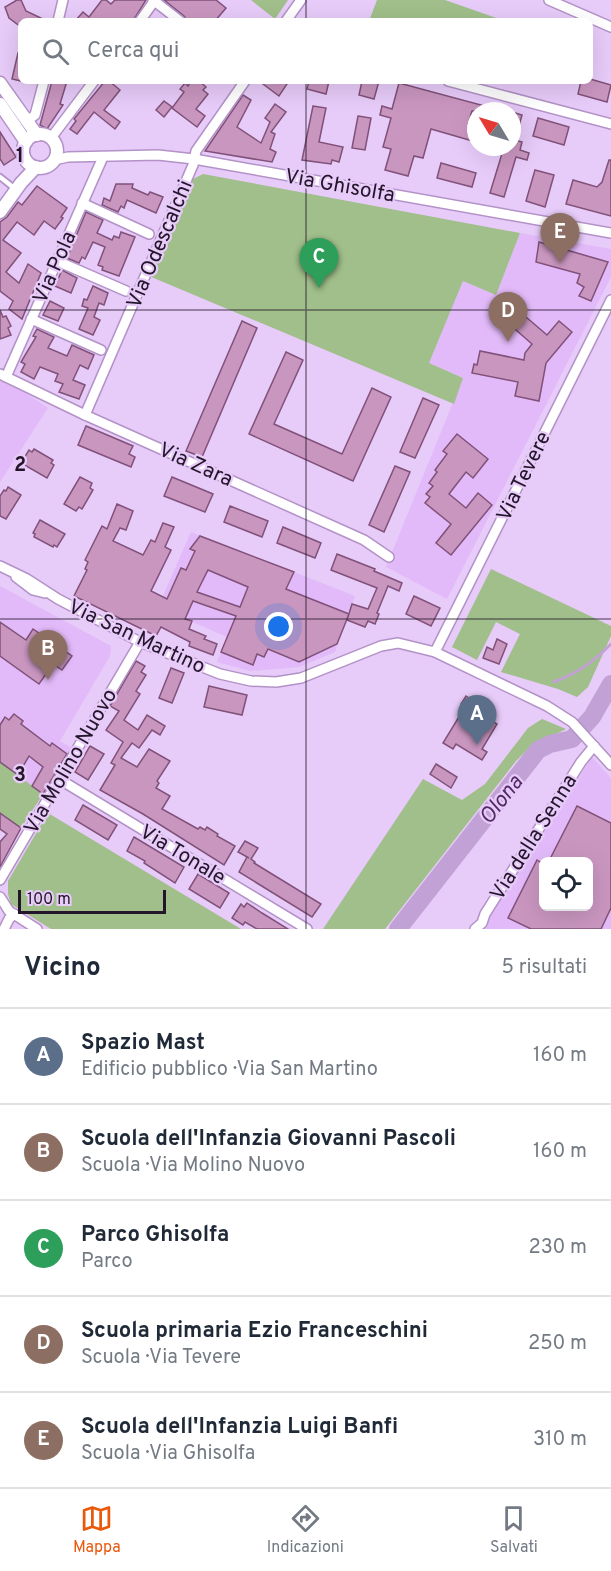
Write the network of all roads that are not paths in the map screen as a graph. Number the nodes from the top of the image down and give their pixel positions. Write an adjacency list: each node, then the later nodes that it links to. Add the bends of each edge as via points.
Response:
1 (63, 0): 5 (street)
2 (154, 0): 6 (street); 7 (street)
3 (301, 0): 8 (street)
4 (549, 0): 9 (street)
5 (59, 18)
6 (142, 18)
7 (176, 18)
8 (288, 18)
9 (590, 18)
10 (593, 19): 11 (street)
11 (611, 27)
12 (0, 83): 18 (street)
13 (43, 84): 18 (street, via 35,115)
14 (92, 84): 21 (street)
15 (243, 84): 23 (street, Via Odescalchi)
16 (459, 84): 19 (street)
17 (0, 104): 20 (street)
18 (27, 121): 20 (street)
19 (611, 124)
20 (31, 138): 21 (street, via 47,135); 24 (street, via 24,155)
21 (54, 149): 22 (street, Via Ghisolfa, via 68,157); 24 (street, via 46,166)
22 (103, 157): 23 (street, Via Ghisolfa, via 158,155); 27 (street, Via Pola)
23 (194, 159): 29 (street, Via Ghisolfa); 37 (street, Via Odescalchi)
24 (32, 165): 26 (street)
25 (0, 177): 26 (lane)
26 (19, 186): 28 (street)
27 (82, 203): 30 (street); 31 (street, Via Pola)
28 (0, 212)
29 (611, 232)
30 (149, 234)
31 (57, 261): 32 (street); 34 (street, Via Pola)
32 (126, 291)
33 (611, 300): 41 (street, Via Tevere)
34 (31, 319): 35 (street); 36 (street, Via Pola)
35 (101, 350)
36 (3, 375): 37 (street, Via Zara)
37 (85, 415): 38 (street, Via Zara, via 364,540)
38 (389, 557)
39 (0, 566): 40 (street, Via San Martino, via 33,590 51,594)
40 (140, 642): 41 (street, Via San Martino, via 220,674 276,682 301,678 381,646 411,645); 44 (street, Via Molino Nuovo)
41 (435, 652): 42 (street, Via San Martino, via 547,706 572,722)
42 (591, 742): 43 (street, Via San Martino); 48 (street, Via della Senna, via 484,914)
43 (611, 765)
44 (59, 779): 45 (street, Via Molino Nuovo); 51 (street, Via Tonale)
45 (0, 880)
46 (0, 897): 47 (street)
47 (14, 914): 49 (street); 50 (street)
48 (480, 927)
49 (4, 929)
50 (37, 929)
51 (307, 929)

